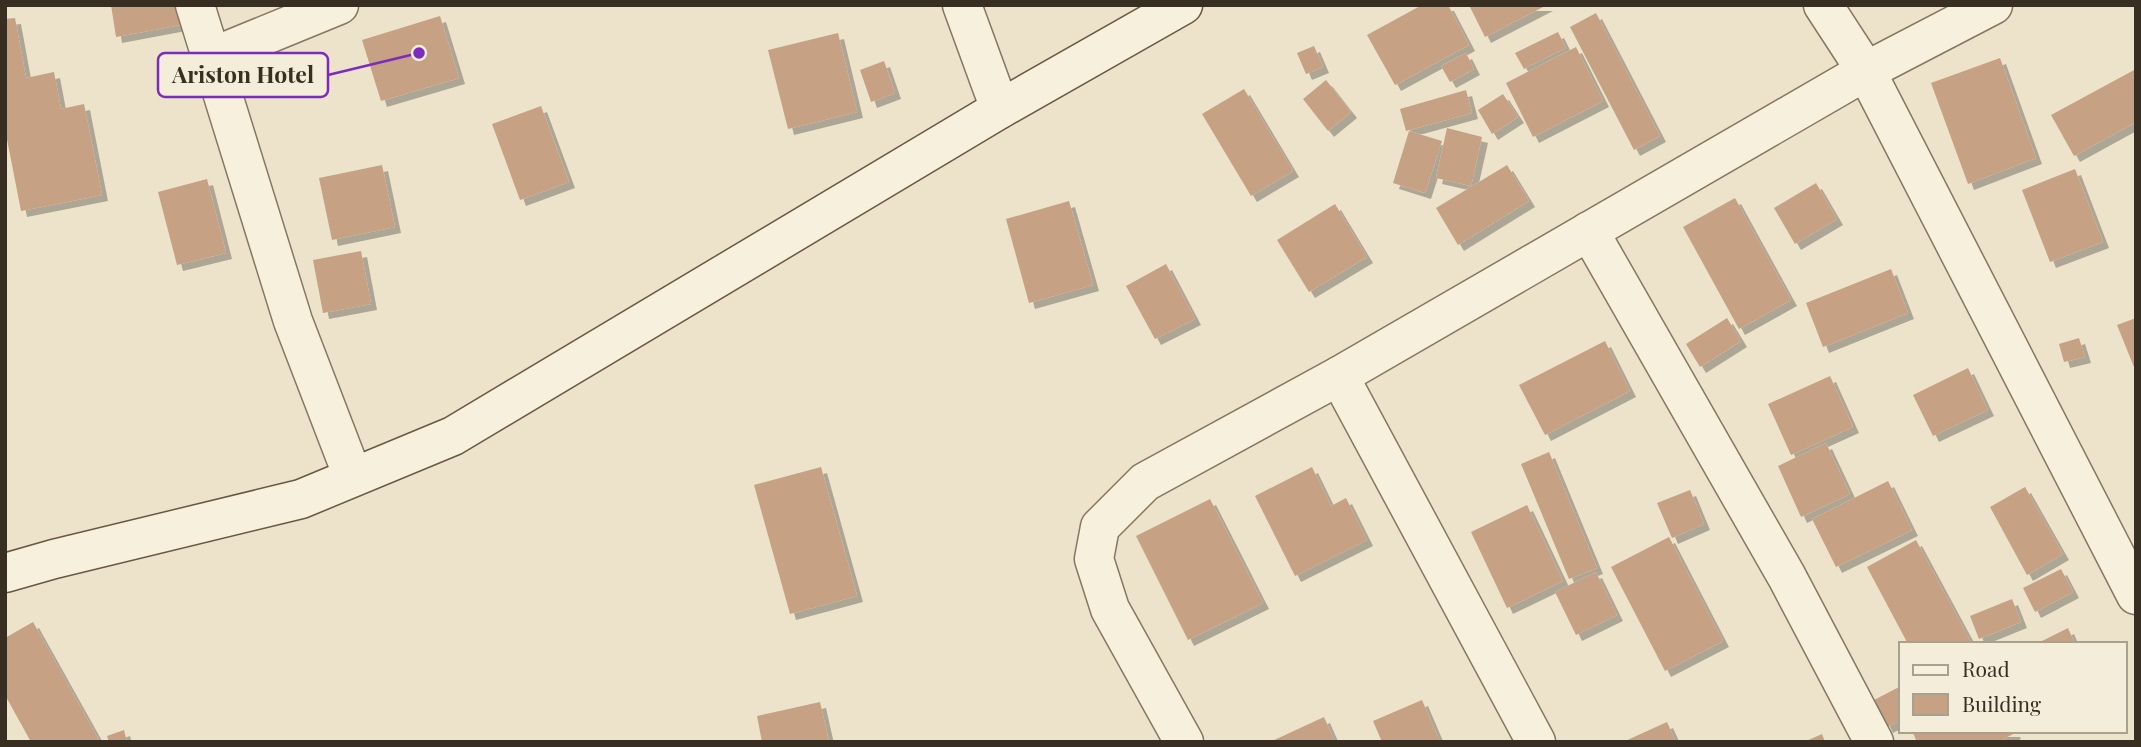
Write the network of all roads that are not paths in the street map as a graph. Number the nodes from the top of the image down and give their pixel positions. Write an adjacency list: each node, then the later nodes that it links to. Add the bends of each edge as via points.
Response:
1 (195, 5): 7 (street)
2 (339, 5): 7 (street)
3 (962, 5): 9 (street)
4 (1184, 5): 9 (street)
5 (1823, 5): 8 (street)
6 (1993, 5): 8 (street)
7 (212, 57): 12 (street, via 293,321)
8 (1866, 71): 10 (street); 14 (street)
9 (1000, 109): 12 (street, via 453,436)
10 (1589, 231): 11 (street); 17 (street, via 1787,577)
11 (1339, 376): 15 (street, via 1145,482 1100,527 1094,559 1110,609); 16 (street)
12 (353, 477): 13 (street, via 301,499)
13 (5, 573)
14 (2136, 595)
15 (1184, 742)
16 (1536, 742)
17 (1874, 742)

